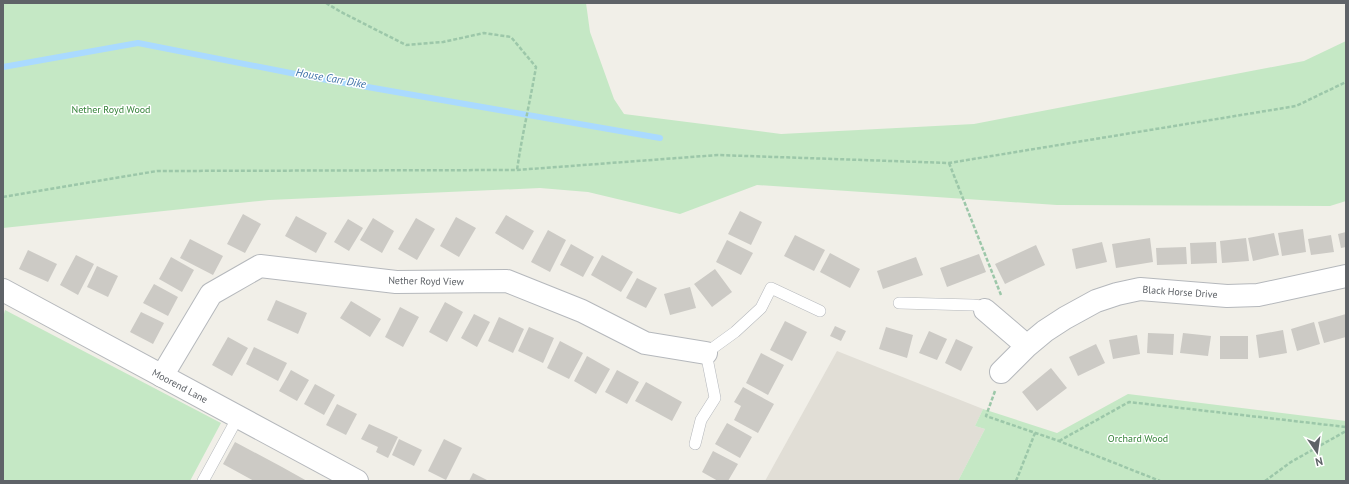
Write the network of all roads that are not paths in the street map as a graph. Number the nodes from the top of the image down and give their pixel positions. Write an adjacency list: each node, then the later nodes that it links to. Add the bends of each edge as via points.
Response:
1 (1346, 276): 6 (street, Black Horse Drive, via 1258,295 1227,296 1140,289 1117,294 1096,301 1065,318)
2 (3, 290): 9 (street, Moorend Lane)
3 (899, 303): 4 (lane, via 973,305 981,306)
4 (985, 310): 6 (street)
5 (820, 311): 7 (lane, via 771,288 761,308 735,332)
6 (1027, 346): 8 (street, Black Horse Drive)
7 (706, 353): 9 (street, Nether Royd View, via 645,343 582,311 507,281 396,282 260,266 211,294); 11 (lane, via 714,398 701,420)
8 (1001, 372)
9 (162, 376): 10 (street, Moorend Lane)
10 (238, 417): 12 (lane); 13 (street, Moorend Lane)
11 (695, 444)
12 (203, 481)
13 (357, 481)

